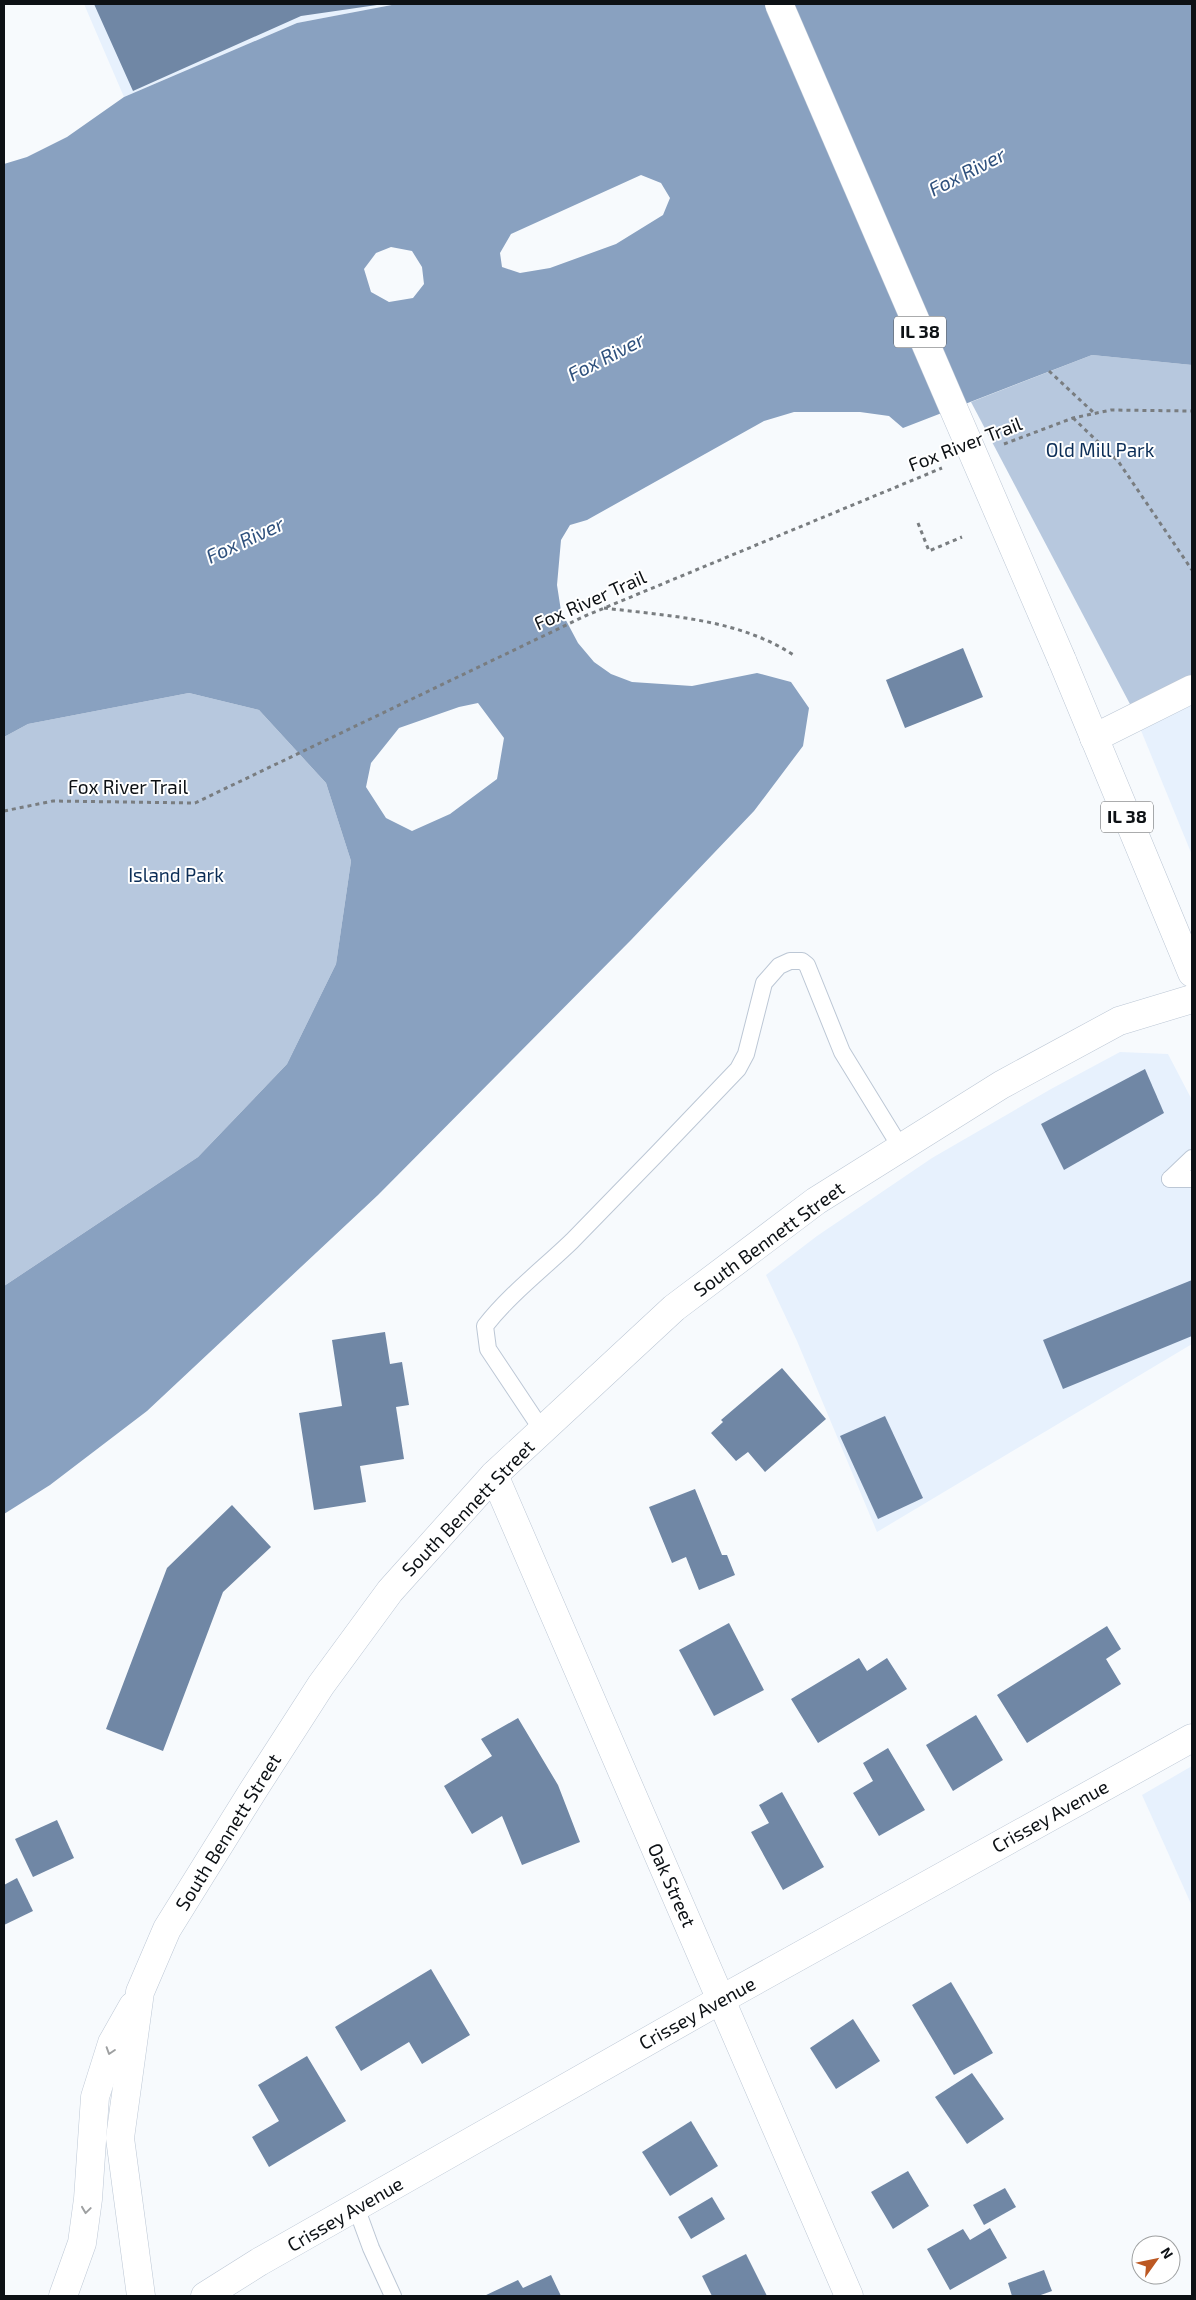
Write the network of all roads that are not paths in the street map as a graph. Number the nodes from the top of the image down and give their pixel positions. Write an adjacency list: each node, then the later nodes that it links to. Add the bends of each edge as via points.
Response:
1 (779, 4): 3 (main road, IL 38, bridge)
2 (1192, 689): 3 (main road)
3 (1094, 738): 4 (main road, IL 38)
4 (1192, 974)
5 (1192, 999): 6 (main road, South Bennett Street, via 1119,1021 1002,1085)
6 (901, 1148): 9 (main road, South Bennett Street, via 816,1201 674,1308); 9 (lane, via 842,1052 807,965 796,961 779,966 764,983 746,1054 738,1069 638,1175 548,1265 498,1309 485,1326 488,1349)
7 (1192, 1158): 8 (lane, via 1170,1179)
8 (1192, 1180)
9 (542, 1430): 10 (main road, South Bennett Street)
10 (494, 1475): 12 (main road, South Bennett Street, via 390,1590 321,1685 167,1928); 13 (main road, Oak Street)
11 (1192, 1738): 13 (main road, Crissey Avenue)
12 (140, 1992): 15 (main road, one-way to 15, via 112,2043 95,2097 82,2244); 16 (main road, South Bennett Street, via 120,2138)
13 (722, 1999): 14 (main road, Crissey Avenue); 19 (main road, Oak Street)
14 (356, 2207): 17 (main road, Crissey Avenue); 18 (lane, via 370,2248)
15 (63, 2296)
16 (141, 2296)
17 (205, 2296)
18 (393, 2296)
19 (849, 2296)

